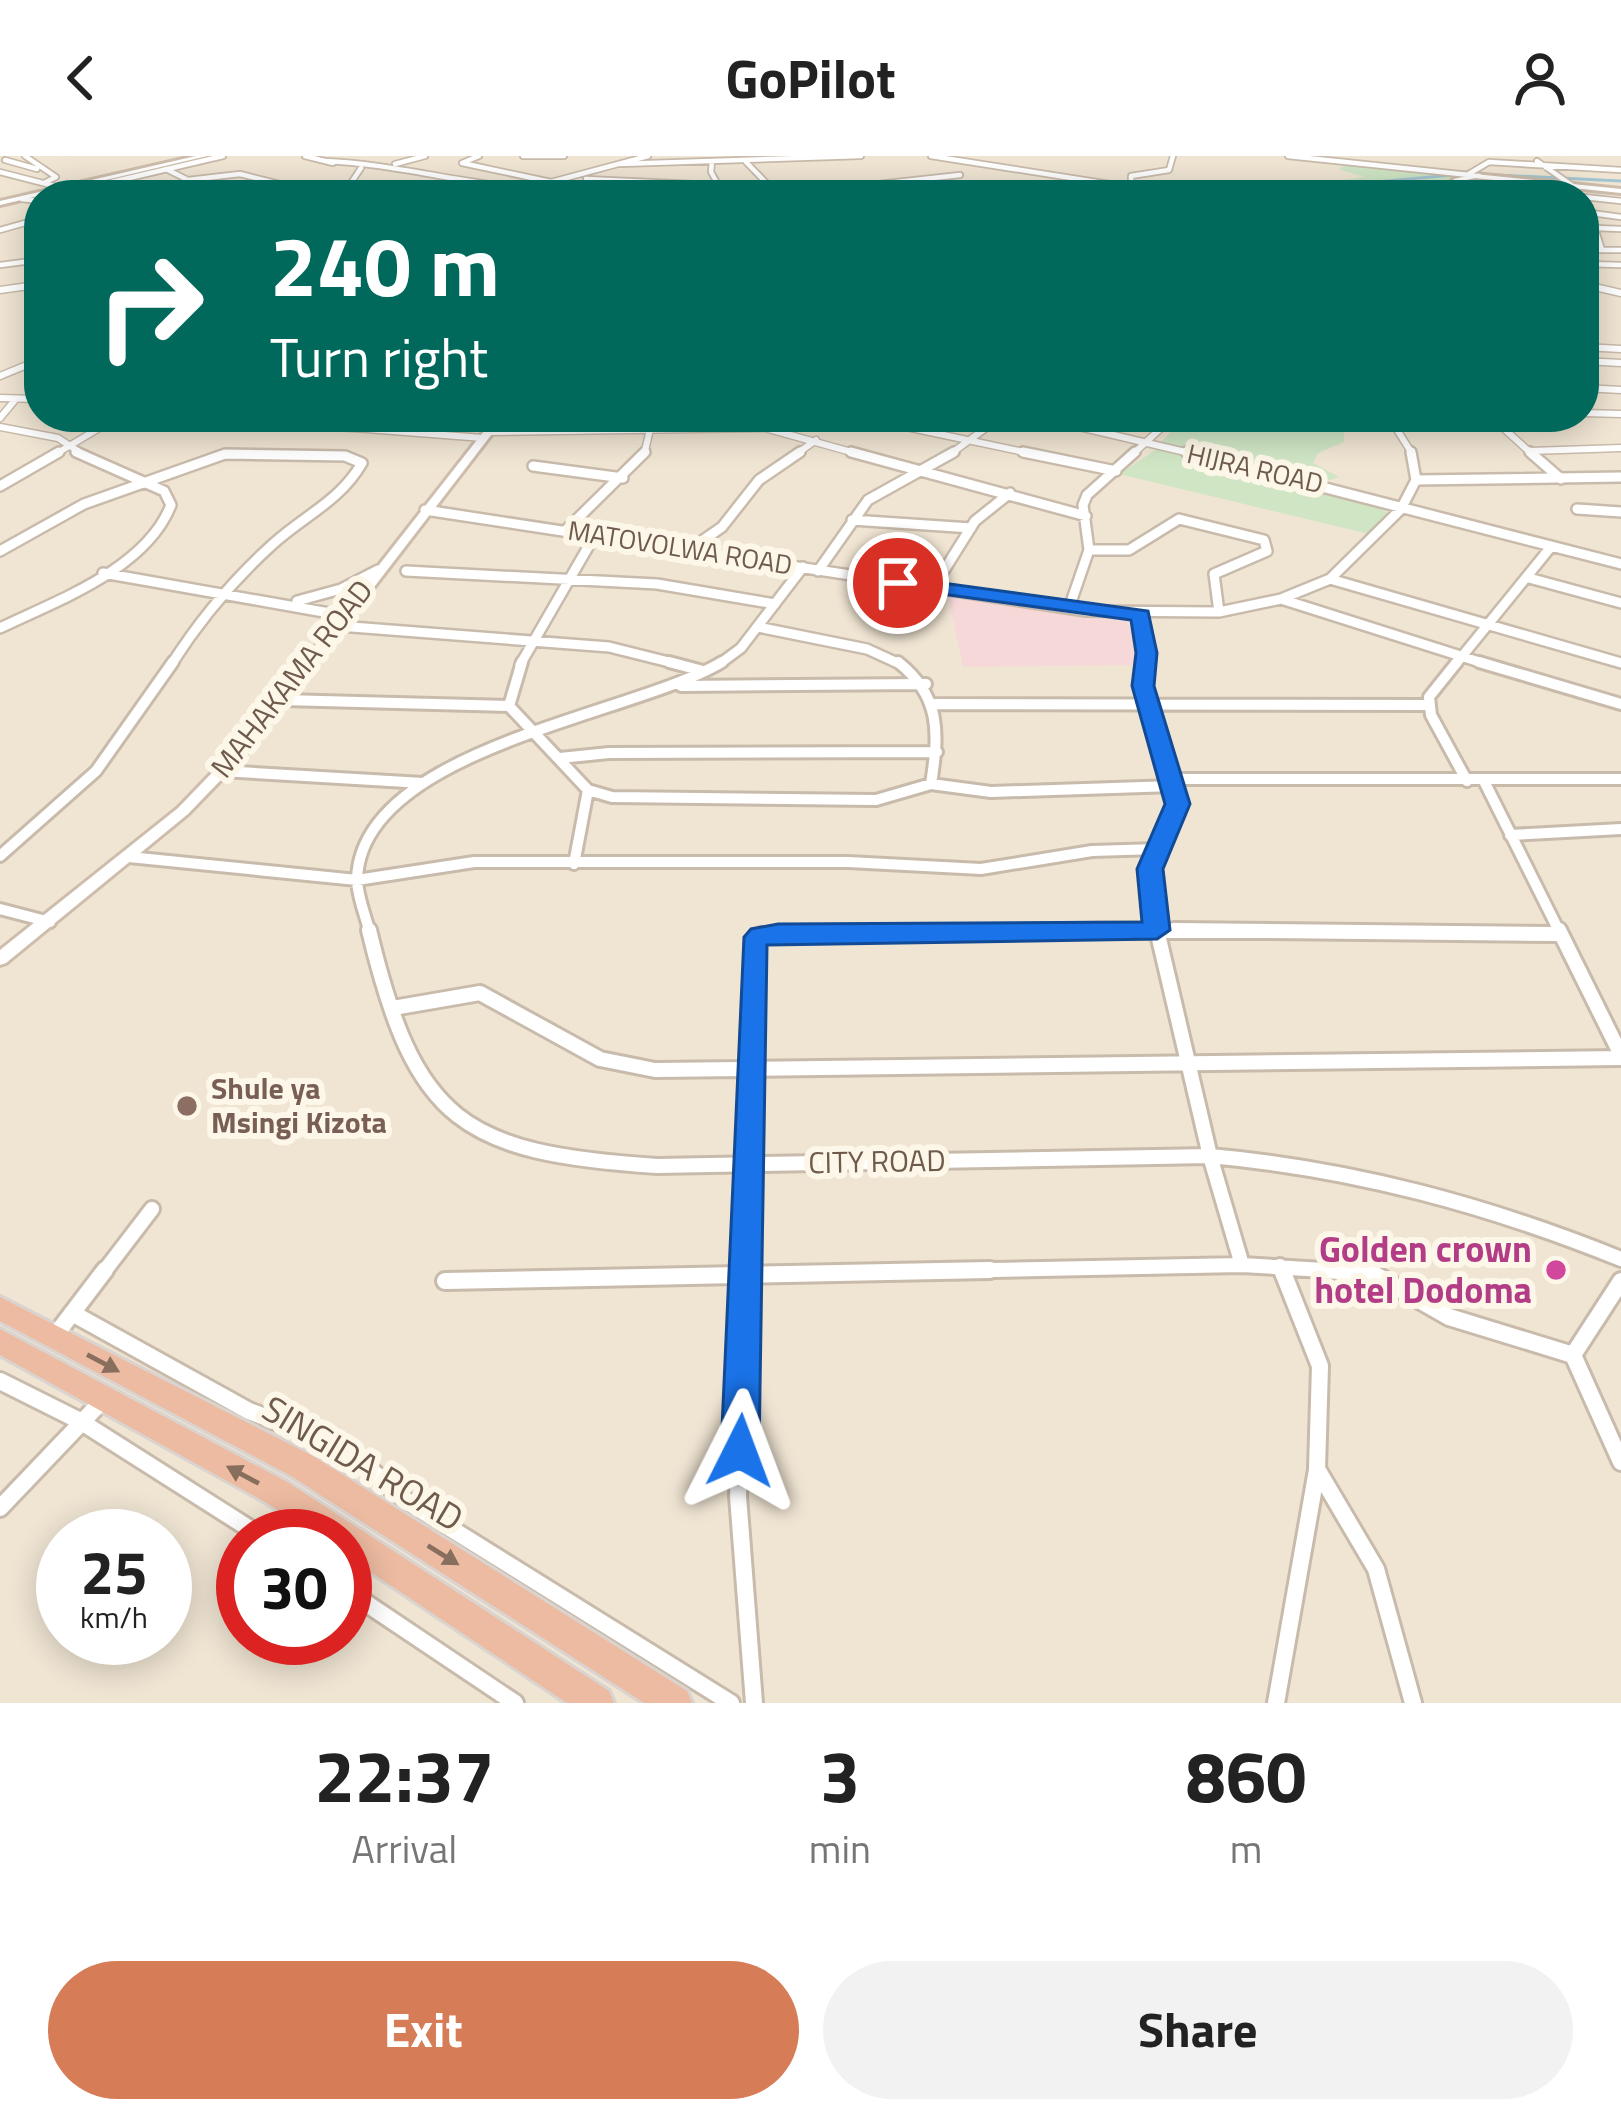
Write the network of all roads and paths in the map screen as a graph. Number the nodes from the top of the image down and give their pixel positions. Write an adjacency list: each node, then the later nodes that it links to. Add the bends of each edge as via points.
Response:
1 (22, 156): 18 (street); 26 (street)
2 (204, 156): 35 (street)
3 (223, 156): 29 (street)
4 (305, 156): 19 (street)
5 (425, 156): 23 (street)
6 (478, 156): 41 (street, via 462,164)
7 (523, 156): 8 (street)
8 (564, 156)
9 (648, 156): 22 (street)
10 (734, 156): 21 (street)
11 (861, 156): 21 (street)
12 (931, 156): 24 (street)
13 (1172, 156): 49 (street, via 1169,170)
14 (1288, 156): 25 (street)
15 (1348, 156): 25 (street)
16 (1004, 157): 24 (street)
17 (1534, 158): 28 (street); 31 (street, via 1480,162); 52 (street)
18 (2, 160): 26 (street)
19 (325, 161): 23 (street); 27 (street)
20 (712, 161): 21 (street); 22 (street); 44 (street)
21 (746, 161): 45 (street)
22 (620, 164): 32 (street)
23 (391, 165): 27 (street); 40 (street)
24 (980, 165): 30 (street); 48 (street)
25 (1339, 165): 31 (street)
26 (38, 169): 34 (street, via 56,177)
27 (361, 169): 39 (street)
28 (1621, 170)
29 (168, 171): 36 (street); 37 (street)
30 (960, 175): 46 (street); 47 (street)
31 (1467, 175): 33 (street)
32 (579, 176): 42 (street); 43 (street)
33 (1479, 176): 50 (street); 51 (street)
34 (50, 180)
35 (105, 180)
36 (120, 180)
37 (188, 180): 38 (street, via 223,172)
38 (257, 180)
39 (353, 180)
40 (452, 180)
41 (550, 180)
42 (561, 180)
43 (639, 180)
44 (714, 180)
45 (764, 180)
46 (917, 180)
47 (944, 180)
48 (1099, 180)
49 (1131, 180)
50 (1456, 180)
51 (1491, 180)
52 (1565, 180)
53 (22, 199): 55 (street)
54 (1617, 201): 57 (street)
55 (0, 203)
56 (1599, 214): 57 (street)
57 (1608, 216): 58 (street)
58 (1621, 217)
59 (1599, 241): 60 (street)
60 (1602, 250): 61 (street)
61 (1621, 250)
62 (0, 398): 63 (street)
63 (15, 400): 64 (street); 65 (street)
64 (24, 400)
65 (0, 418)
66 (26, 432): 83 (street)
67 (91, 432): 83 (street)
68 (426, 432): 79 (street)
69 (488, 432): 79 (street, MAHAKAMA ROAD)
70 (556, 432): 79 (street)
71 (650, 432): 89 (street, via 648,451)
72 (782, 432): 80 (street)
73 (922, 432): 81 (street)
74 (982, 432): 81 (street)
75 (1099, 432): 82 (street, HIJRA ROAD)
76 (1156, 432): 82 (street)
77 (1401, 432): 93 (street, via 1415,449)
78 (1508, 432): 85 (street)
79 (486, 435): 98 (street, MAHAKAMA ROAD)
80 (816, 440): 87 (street); 106 (street, via 759,481 722,527)
81 (968, 443): 87 (street); 88 (street)
82 (1144, 443): 88 (street); 96 (street, HIJRA ROAD)
83 (67, 445): 92 (street); 94 (street)
84 (1621, 448): 85 (street)
85 (1529, 451): 90 (street)
86 (533, 466): 89 (street)
87 (919, 467): 95 (street); 101 (street)
88 (1116, 471): 99 (street, via 1087,495)
89 (622, 478): 103 (street)
90 (1561, 478): 91 (street); 93 (street)
91 (1619, 478)
92 (146, 479): 108 (street); 113 (street, via 169,498 170,517); 118 (street, via 242,451 362,463 347,489 274,543)
93 (1416, 480): 96 (street, MATOVOLWA ROAD)
94 (0, 486)
95 (1010, 493): 99 (street); 102 (street)
96 (1401, 509): 105 (street, HIJRA ROAD); 115 (street, MATOVOLWA ROAD)
97 (1577, 509): 100 (street)
98 (425, 510): 103 (street, MATOVOLWA ROAD); 111 (street, MAHAKAMA ROAD)
99 (1086, 516): 107 (street)
100 (1621, 516)
101 (852, 520): 102 (street); 110 (street)
102 (971, 528): 117 (street)
103 (566, 530): 104 (street, MATOVOLWA ROAD)
104 (595, 535): 106 (street, MATOVOLWA ROAD); 116 (street)
105 (1550, 548): 109 (street, HIJRA ROAD); 114 (street)
106 (689, 550): 110 (street, MATOVOLWA ROAD)
107 (1090, 550): 123 (street); 124 (street, via 1145,545 1179,519 1264,540 1267,551 1214,574)
108 (0, 551)
109 (1621, 564)
110 (811, 569): 117 (street, MATOVOLWA ROAD); 122 (street)
111 (378, 571): 120 (street, via 316,598); 126 (street, MAHAKAMA ROAD)
112 (406, 571): 116 (street)
113 (103, 573): 118 (street); 129 (street)
114 (1529, 578): 121 (street); 128 (street)
115 (1330, 579): 119 (street, MATOVOLWA ROAD); 128 (street)
116 (571, 581): 122 (street, via 657,584); 130 (street)
117 (933, 587): 123 (street, MATOVOLWA ROAD)
118 (222, 597): 120 (street); 156 (street, via 172,656 122,741)
119 (1281, 599): 124 (street, MATOVOLWA ROAD); 131 (street)
120 (278, 602): 126 (street, via 328,611)
121 (1621, 603)
122 (775, 604): 127 (street)
123 (1069, 608): 125 (street, MATOVOLWA ROAD)
124 (1219, 612): 125 (street, MATOVOLWA ROAD)
125 (1140, 615): 141 (street)
126 (339, 626): 130 (street); 136 (street, MAHAKAMA ROAD)
127 (758, 626): 133 (street, via 741,648); 134 (street, via 903,661)
128 (1486, 626): 131 (street); 132 (street)
129 (0, 628)
130 (534, 639): 133 (street, via 609,647); 140 (street)
131 (1458, 656): 138 (street); 139 (street)
132 (1621, 663)
133 (704, 671): 135 (street)
134 (926, 684): 135 (street); 137 (street)
135 (674, 686): 142 (street)
136 (284, 700): 140 (street); 145 (street, MAHAKAMA ROAD)
137 (935, 704): 141 (street); 143 (street)
138 (1621, 704)
139 (1427, 705): 141 (street); 147 (street)
140 (509, 706): 142 (street)
141 (1151, 706): 150 (street)
142 (534, 732): 144 (street); 149 (street)
143 (937, 752): 144 (street); 151 (street)
144 (560, 758): 152 (street)
145 (222, 771): 149 (street); 157 (street, MAHAKAMA ROAD)
146 (1621, 779): 148 (street)
147 (1467, 781): 148 (street); 150 (street)
148 (1484, 781): 154 (street)
149 (424, 783): 159 (street, via 371,828)
150 (1173, 783): 151 (street, via 977,792); 155 (street, via 1178,804)
151 (932, 784): 152 (street, via 877,800 637,798)
152 (588, 790): 158 (street)
153 (1621, 829): 154 (street)
154 (1510, 835): 163 (street)
155 (1157, 849): 158 (street, via 1092,850 981,869); 162 (street, via 1149,881)
156 (0, 856)
157 (129, 856): 159 (street); 161 (street, MAHAKAMA ROAD)
158 (574, 864): 159 (street, via 462,863)
159 (357, 880): 165 (street, CITY ROAD)
160 (0, 909): 161 (street)
161 (50, 922): 164 (street, MAHAKAMA ROAD)
162 (1157, 930): 163 (street); 167 (street); 168 (street, via 761,935 753,943)
163 (1558, 934): 166 (street)
164 (0, 959)
165 (393, 1008): 168 (street, via 480,993 618,1065); 170 (street, CITY ROAD, via 408,1058 433,1098 463,1123 582,1162)
166 (1621, 1056): 167 (street)
167 (1188, 1062): 168 (street); 169 (street)
168 (749, 1068): 170 (street)
169 (1210, 1156): 170 (street, CITY ROAD); 172 (street, CITY ROAD, via 1400,1181); 173 (street)
170 (746, 1165): 175 (street)
171 (152, 1209): 179 (street)
172 (1621, 1259)
173 (1242, 1265): 174 (street); 175 (street)
174 (1280, 1266): 181 (street, via 1372,1273 1449,1317); 186 (street, via 1320,1366)
175 (749, 1272): 176 (street); 196 (street, via 738,1496)
176 (445, 1281)
177 (1621, 1281): 181 (street)
178 (0, 1308): 179 (highway, SINGIDA ROAD)
179 (63, 1325): 194 (highway, SINGIDA ROAD, one-way to 194); 195 (street, via 344,1448 405,1500)
180 (0, 1341): 183 (highway)
181 (1574, 1355): 185 (street)
182 (0, 1382): 184 (street)
183 (103, 1400): 184 (street); 189 (highway, one-way to 183)
184 (80, 1421): 187 (street); 188 (street)
185 (1621, 1462)
186 (1317, 1469): 197 (street); 198 (street, via 1376,1569)
187 (0, 1508)
188 (219, 1509)
189 (302, 1509)
190 (372, 1555): 193 (highway)
191 (372, 1606): 192 (street)
192 (514, 1703)
193 (597, 1703)
194 (675, 1703)
195 (731, 1703)
196 (754, 1703)
197 (1276, 1703)
198 (1413, 1703)

